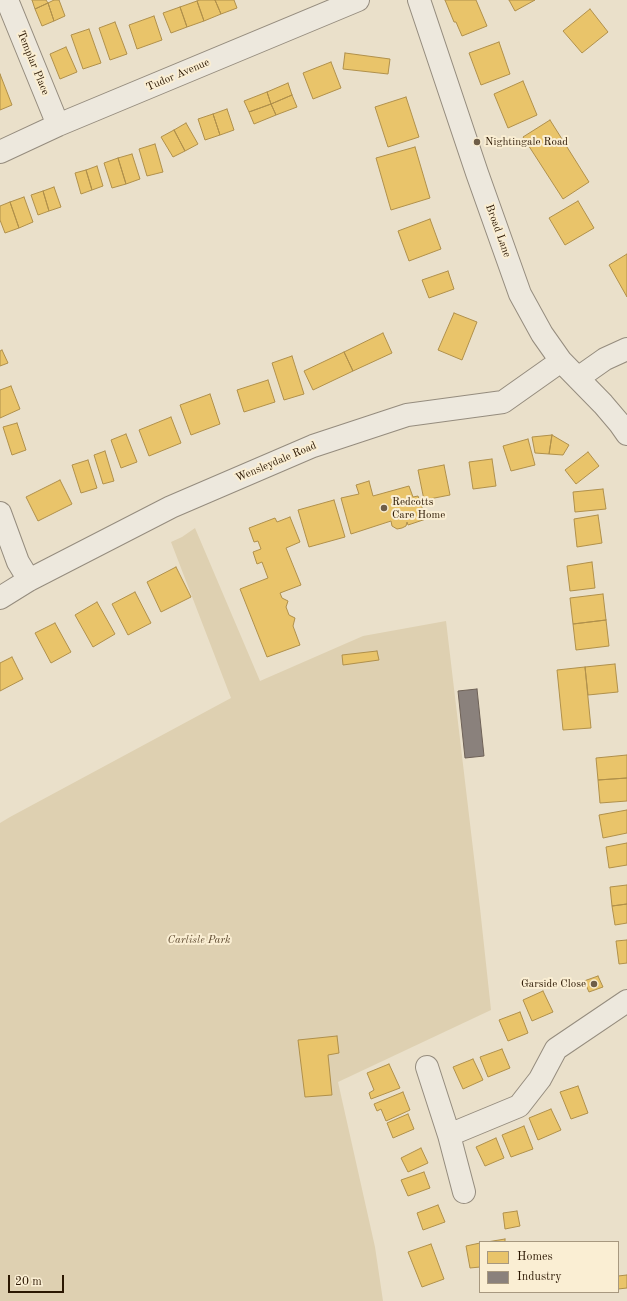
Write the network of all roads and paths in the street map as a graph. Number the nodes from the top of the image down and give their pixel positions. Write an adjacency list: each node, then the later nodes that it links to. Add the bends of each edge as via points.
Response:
1 (7, 0): 4 (street, Templar Place)
2 (358, 0): 4 (street, Tudor Avenue)
3 (420, 0): 7 (street, Broad Lane, via 520,294 542,334)
4 (58, 125): 5 (street, Tudor Avenue)
5 (0, 152)
6 (627, 349): 8 (street, via 605,359)
7 (562, 361): 8 (street, Broad Lane); 11 (street, Wensleydale Road, via 503,402 407,415 313,446 171,507)
8 (578, 378): 9 (street, Broad Lane)
9 (627, 434)
10 (0, 512): 11 (street, via 18,562)
11 (28, 580): 12 (street, Wensleydale Road)
12 (0, 598)
13 (627, 1001): 15 (street, via 556,1049 540,1079 519,1106)
14 (427, 1067): 15 (street)
15 (449, 1135): 16 (street)
16 (464, 1192)

